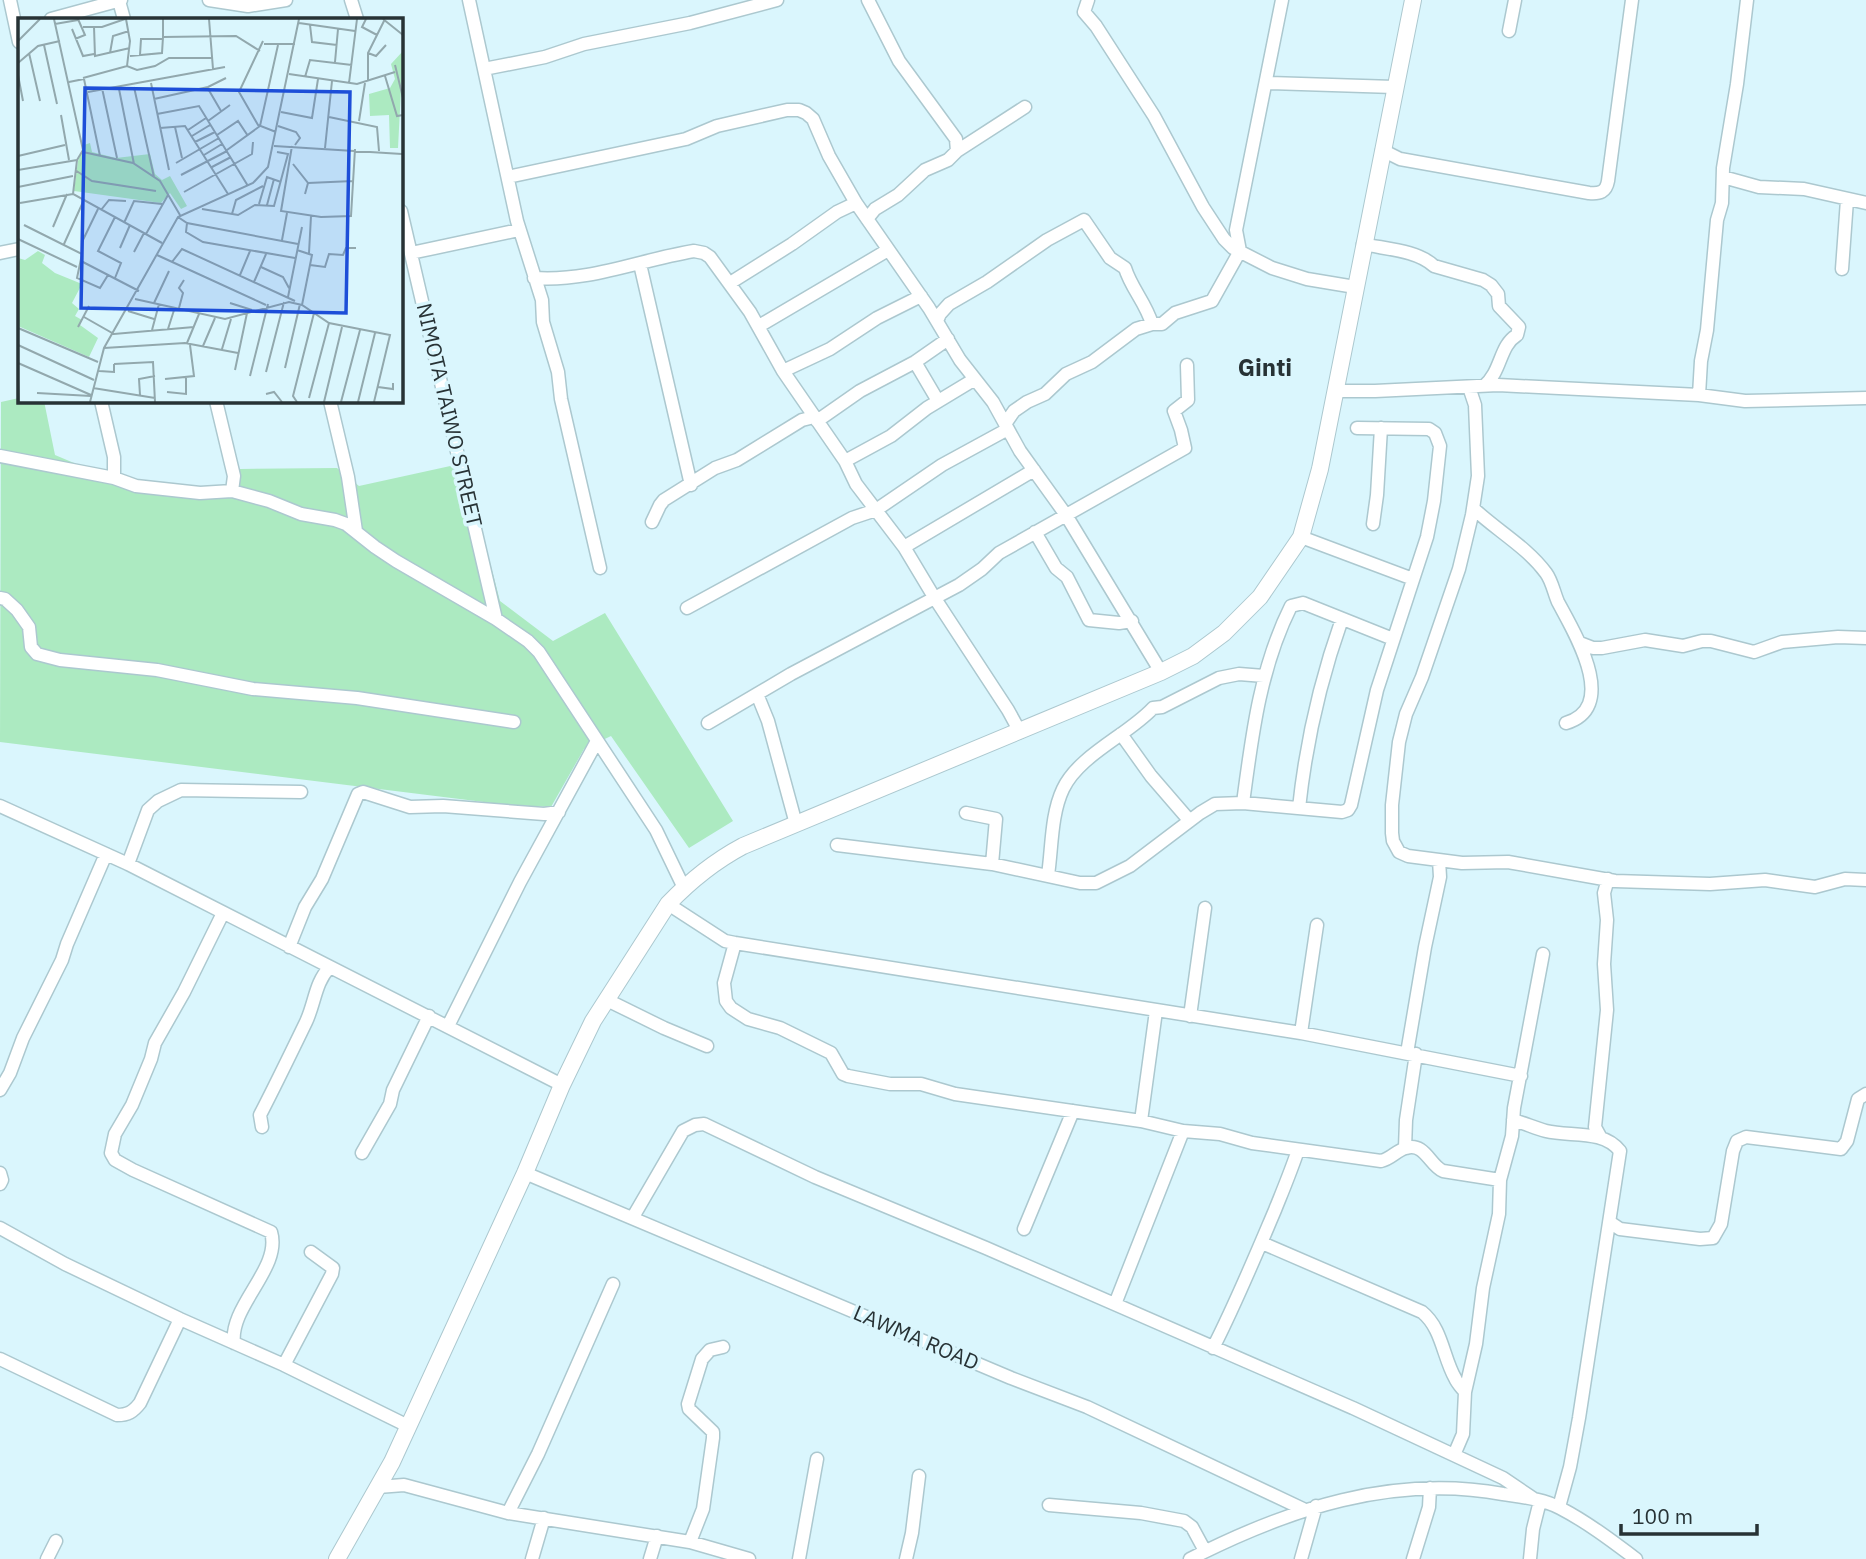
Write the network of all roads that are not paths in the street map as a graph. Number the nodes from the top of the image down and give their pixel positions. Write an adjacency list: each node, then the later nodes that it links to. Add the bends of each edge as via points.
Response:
1 (10, 0): 20 (street)
2 (120, 0): 16 (street); 17 (street)
3 (209, 0): 15 (street)
4 (286, 0): 15 (street)
5 (351, 0): 19 (street)
6 (468, 0): 22 (street)
7 (778, 0): 22 (street)
8 (867, 0): 27 (street, via 900,61 956,139)
9 (1088, 0): 37 (street, via 1084,12 1154,116)
10 (1282, 0): 23 (street)
11 (1413, 0): 24 (main road)
12 (1514, 0): 21 (street)
13 (1632, 0): 26 (street, via 1608,181 1602,192 1400,159)
14 (1747, 0): 29 (street)
15 (237, 6): 18 (street)
16 (55, 18)
17 (124, 18)
18 (240, 18)
19 (357, 18)
20 (18, 28)
21 (1509, 31)
22 (484, 69): 28 (street)
23 (1267, 83): 24 (street); 36 (street)
24 (1394, 87): 26 (main road)
25 (1025, 107): 27 (street)
26 (1382, 150): 38 (main road)
27 (957, 151): 34 (street, via 925,170)
28 (508, 177): 31 (street, via 799,110 813,119); 35 (street)
29 (1723, 177): 30 (street); 61 (street)
30 (1847, 200): 32 (street); 45 (street)
31 (856, 203): 34 (street); 47 (street)
32 (1866, 203)
33 (402, 215): 43 (street, NIMOTA TAIWO STREET)
34 (867, 219): 40 (street)
35 (519, 230): 43 (street); 46 (street)
36 (1236, 230): 37 (street); 41 (street)
37 (1224, 239): 41 (street)
38 (1363, 244): 48 (main road); 58 (street, via 1411,254 1483,280 1496,291 1499,306 1519,327 1494,377)
39 (18, 249): 42 (street)
40 (888, 250): 49 (street); 52 (street)
41 (1240, 251): 48 (street, via 1272,268); 51 (street, via 1212,301 1175,313 1162,324)
42 (0, 253)
43 (411, 253): 91 (street, NIMOTA TAIWO STREET)
44 (640, 264): 46 (street, via 560,279); 47 (street, via 702,252); 75 (street)
45 (1842, 269)
46 (534, 278): 86 (street)
47 (730, 284): 52 (street)
48 (1354, 287): 60 (main road)
49 (921, 296): 50 (street); 56 (street)
50 (937, 321): 51 (street, via 949,304 1084,220 1110,258 1125,268); 53 (street)
51 (1152, 324): 68 (street, via 1136,329 1092,362 1066,374 1045,394 1014,411)
52 (759, 326): 56 (street)
53 (948, 339): 54 (street); 57 (street)
54 (915, 362): 63 (street); 67 (street)
55 (1187, 366): 79 (street, via 1188,400 1174,411 1185,448)
56 (783, 371): 67 (street)
57 (975, 379): 63 (street); 68 (street)
58 (1484, 386): 59 (street); 61 (street)
59 (1469, 387): 60 (street); 77 (street, via 1475,405 1478,476)
60 (1336, 391): 84 (main road)
61 (1699, 395): 62 (street, via 1760,401)
62 (1866, 398)
63 (938, 401): 72 (street, via 891,436)
64 (101, 402): 74 (street)
65 (216, 402): 76 (street, via 234,476)
66 (330, 402): 82 (street)
67 (815, 419): 72 (street); 75 (street, via 802,421)
68 (1006, 427): 73 (street); 78 (street)
69 (1357, 428): 70 (street)
70 (1381, 428): 81 (street); 87 (street, via 1429,429 1438,438 1434,501)
71 (0, 456): 74 (street)
72 (845, 461): 78 (street)
73 (1034, 470): 79 (street); 85 (street)
74 (114, 478): 76 (street, via 166,490)
75 (691, 485): 80 (street, via 664,500)
76 (232, 491): 82 (street, via 335,520)
77 (1473, 508): 96 (street, via 1546,573); 116 (street, via 1459,569 1406,714 1395,773 1395,845 1408,856)
78 (876, 510): 85 (street); 90 (street)
79 (1066, 515): 83 (street); 93 (street)
80 (652, 522)
81 (1373, 524)
82 (356, 531): 91 (street, via 396,561)
83 (1035, 532): 88 (street); 93 (street, via 1056,568 1067,577 1089,620)
84 (1301, 537): 87 (street); 97 (main road, via 1246,613 1193,656)
85 (904, 547): 88 (street)
86 (600, 568)
87 (1413, 579): 95 (street)
88 (934, 597): 99 (street); 103 (street)
89 (0, 598): 100 (street, via 17,610 29,627 31,647 37,654 60,660 157,670 253,690 357,698)
90 (687, 608)
91 (496, 619): 105 (street, via 539,652)
92 (1342, 619): 95 (street); 98 (street, via 1303,603 1291,606); 109 (street, via 1311,720)
93 (1132, 621): 97 (street)
94 (1866, 638): 96 (street, via 1782,642 1754,652 1711,641 1683,646 1645,640 1602,648)
95 (1393, 639): 109 (street, via 1351,805 1342,812)
96 (1580, 643): 102 (street, via 1591,696 1583,715)
97 (1161, 672): 103 (main road)
98 (1264, 676): 104 (street, via 1219,678 1153,708); 107 (street)
99 (757, 694): 101 (street); 113 (street)
100 (514, 722)
101 (708, 723)
102 (1566, 723)
103 (1020, 732): 113 (main road)
104 (1121, 734): 112 (street); 119 (street, via 1074,773 1062,791)
105 (597, 741): 110 (street); 122 (street, via 656,830)
106 (300, 792): 117 (street, via 181,790 148,810)
107 (1243, 803): 109 (street); 112 (street, via 1215,804)
108 (0, 806): 115 (street)
109 (1298, 808)
110 (559, 813): 128 (street, via 410,807 358,794); 135 (street)
111 (966, 813): 118 (street, via 996,819)
112 (1189, 820): 119 (street, via 1130,866 1096,883)
113 (796, 824): 122 (main road, via 714,862)
114 (837, 845): 118 (street)
115 (106, 854): 117 (street); 141 (street)
116 (1439, 860): 120 (street, via 1508,862); 138 (street)
117 (128, 864): 125 (street)
118 (992, 864): 119 (street)
119 (1048, 876)
120 (1608, 879): 121 (street, via 1710,884 1765,880 1815,887 1846,879); 148 (street, via 1604,893 1606,1010)
121 (1866, 880)
122 (684, 888): 123 (main road)
123 (668, 904): 127 (street, via 724,941); 131 (main road)
124 (1205, 908): 134 (street)
125 (223, 913): 128 (street); 165 (street, via 155,1043 111,1153 133,1170 271,1232 271,1251 235,1325)
126 (1317, 925): 136 (street)
127 (735, 943): 132 (street); 143 (street, via 724,983 731,1009 831,1053 843,1074)
128 (289, 947): 130 (street)
129 (1543, 954): 139 (street)
130 (330, 967): 133 (street); 146 (street, via 260,1115)
131 (607, 1000): 137 (street); 140 (main road)
132 (1156, 1011): 134 (street); 145 (street)
133 (429, 1016): 135 (street); 151 (street, via 390,1104)
134 (1190, 1016): 136 (street)
135 (448, 1026): 140 (street)
136 (1301, 1033): 138 (street)
137 (707, 1045)
138 (1412, 1054): 139 (street); 149 (street)
139 (1521, 1076): 144 (street)
140 (562, 1085): 153 (main road)
141 (0, 1090)
142 (1866, 1094): 157 (street, via 1858,1099 1841,1149 1746,1137 1737,1141 1721,1224 1713,1238 1620,1228)
143 (1073, 1111): 145 (street); 159 (street)
144 (1513, 1120): 148 (street, via 1547,1131); 154 (street)
145 (1141, 1121): 147 (street)
146 (262, 1127)
147 (1183, 1130): 150 (street); 163 (street)
148 (1593, 1133): 157 (street, via 1620,1151)
149 (1405, 1148): 150 (street, via 1381,1161); 154 (street, via 1424,1152 1436,1169)
150 (1298, 1150): 160 (street)
151 (362, 1153)
152 (0, 1173): 155 (street)
153 (525, 1173): 156 (street, LAWMA ROAD); 171 (main road)
154 (1500, 1180): 170 (street, via 1499,1214)
155 (0, 1184)
156 (633, 1217): 163 (street, via 683,1130 704,1124); 184 (street, LAWMA ROAD, via 1087,1407)
157 (1611, 1223): 183 (street, via 1579,1418)
158 (0, 1228): 164 (street)
159 (1024, 1229)
160 (1262, 1243): 167 (street); 170 (street, via 1427,1316)
161 (311, 1252): 169 (street, via 332,1268 332,1274)
162 (613, 1284): 185 (street)
163 (1115, 1304): 167 (street)
164 (180, 1319): 165 (street); 168 (street, via 140,1403 126,1415 117,1415)
165 (234, 1343): 169 (street)
166 (723, 1348): 189 (street, via 710,1350 702,1359 688,1404 713,1438 703,1509)
167 (1213, 1348): 172 (street)
168 (0, 1359)
169 (284, 1365): 171 (street)
170 (1465, 1392): 172 (street, via 1463,1434)
171 (408, 1426): 174 (main road)
172 (1454, 1455): 176 (street)
173 (817, 1459): 196 (street)
174 (392, 1462): 177 (street); 178 (main road)
175 (919, 1476): 197 (street)
176 (1503, 1478): 180 (street); 181 (street)
177 (404, 1485): 178 (street); 185 (street)
178 (379, 1486): 192 (main road)
179 (1430, 1488): 180 (street); 184 (street, via 1368,1493); 200 (street)
180 (1496, 1493): 181 (street)
181 (1537, 1500): 183 (street); 201 (street)
182 (1049, 1504): 190 (street, via 1184,1521)
183 (1559, 1507): 202 (street)
184 (1310, 1508): 190 (street); 199 (street)
185 (508, 1513): 186 (street)
186 (544, 1518): 187 (street); 193 (street)
187 (657, 1536): 189 (street); 194 (street)
188 (57, 1541): 191 (street)
189 (690, 1542): 195 (street)
190 (1205, 1551): 198 (street)
191 (47, 1559)
192 (337, 1559)
193 (533, 1559)
194 (650, 1559)
195 (749, 1559)
196 (799, 1559)
197 (906, 1559)
198 (1190, 1559)
199 (1300, 1559)
200 (1413, 1559)
201 (1530, 1559)
202 (1636, 1559)

